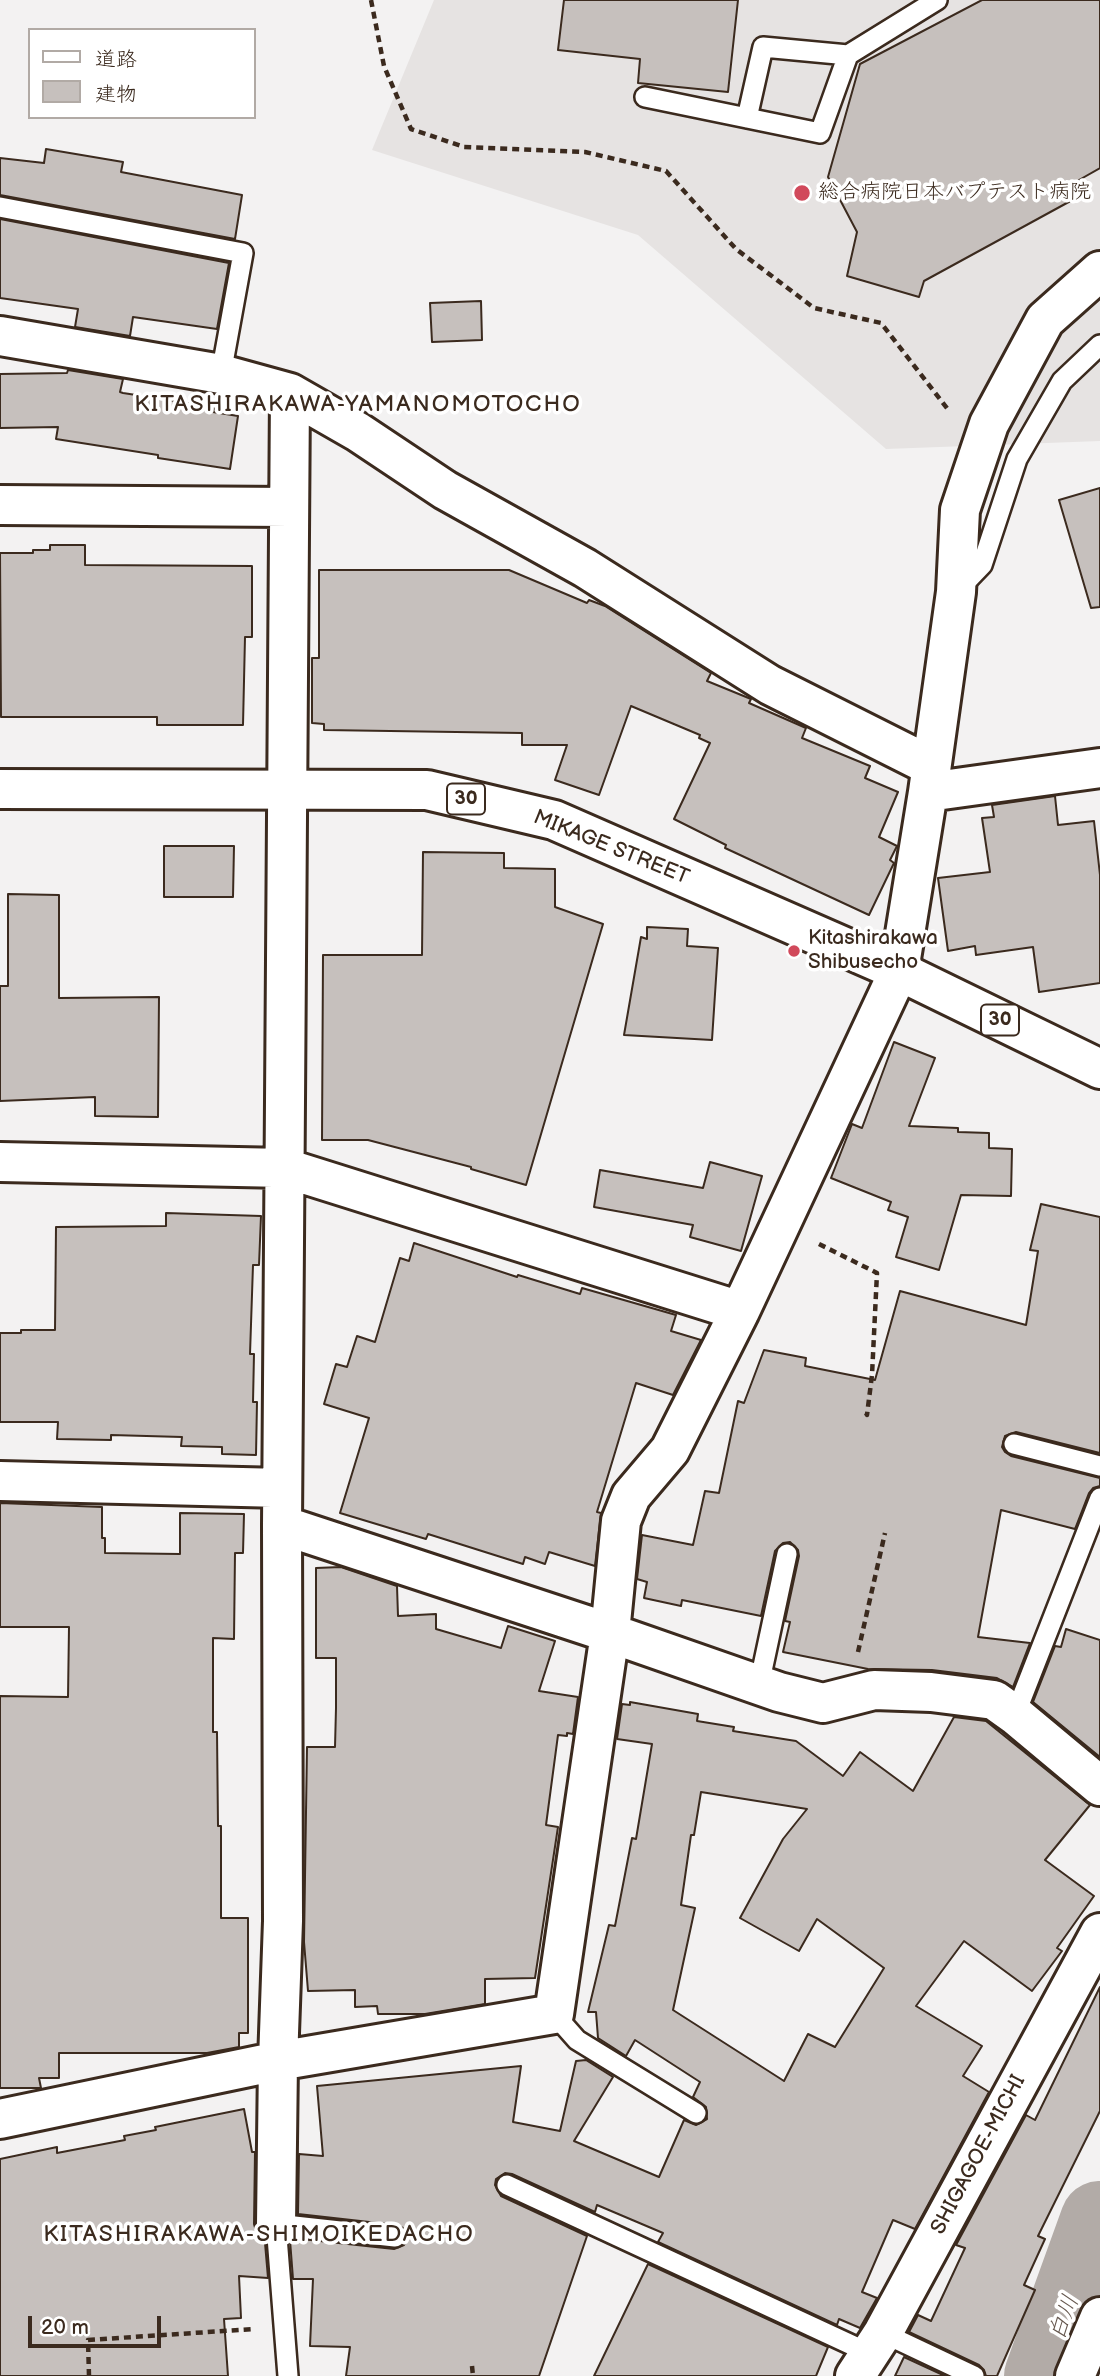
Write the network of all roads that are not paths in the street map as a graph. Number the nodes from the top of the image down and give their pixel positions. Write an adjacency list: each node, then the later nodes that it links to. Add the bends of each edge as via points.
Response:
1 (937, 0): 2 (lane)
2 (848, 55): 4 (lane, via 820,133); 4 (lane, via 763,47)
3 (645, 97): 4 (lane)
4 (747, 118)
5 (0, 206): 9 (lane, via 243,253)
6 (1100, 271): 13 (street, via 1045,320 989,424 960,510)
7 (0, 337): 9 (street)
8 (1100, 345): 13 (lane, via 1055,392 1017,459 982,565)
9 (222, 374): 10 (street)
10 (290, 393): 12 (street); 15 (street)
11 (0, 505): 12 (street)
12 (289, 507): 17 (street)
13 (956, 592): 15 (street)
14 (1100, 768): 15 (street)
15 (930, 779): 18 (street)
16 (0, 789): 17 (street, MIKAGE STREET / 30)
17 (287, 790): 18 (street, MIKAGE STREET / 30, via 427,790 554,820); 21 (street)
18 (899, 971): 19 (street, MIKAGE STREET / 30); 22 (street)
19 (1100, 1069)
20 (0, 1161): 21 (street)
21 (285, 1168): 22 (street); 26 (street)
22 (740, 1311): 30 (street, via 670,1450 631,1496 621,1521)
23 (1014, 1444): 24 (lane)
24 (1100, 1466)
25 (0, 1481): 26 (street)
26 (282, 1488): 28 (street)
27 (1100, 1499): 32 (lane)
28 (282, 1525): 30 (street); 37 (street, via 283,1921)
29 (787, 1554): 31 (lane)
30 (610, 1633): 31 (street); 36 (street)
31 (759, 1685): 32 (street, via 823,1703 874,1690 931,1692 994,1700)
32 (1015, 1715): 33 (street)
33 (1100, 1786)
34 (1100, 1933): 35 (street, SHIGAGOE-MICHI)
35 (1088, 1982): 44 (street, SHIGAGOE-MICHI)
36 (554, 2014): 37 (street); 38 (lane, via 577,2040)
37 (278, 2061): 39 (street); 41 (street)
38 (696, 2113)
39 (0, 2119)
40 (508, 2186): 44 (lane)
41 (276, 2224): 42 (lane); 45 (lane)
42 (395, 2237)
43 (1100, 2317): 47 (street)
44 (869, 2354): 46 (lane)
45 (288, 2376)
46 (974, 2376)
47 (1075, 2376)

